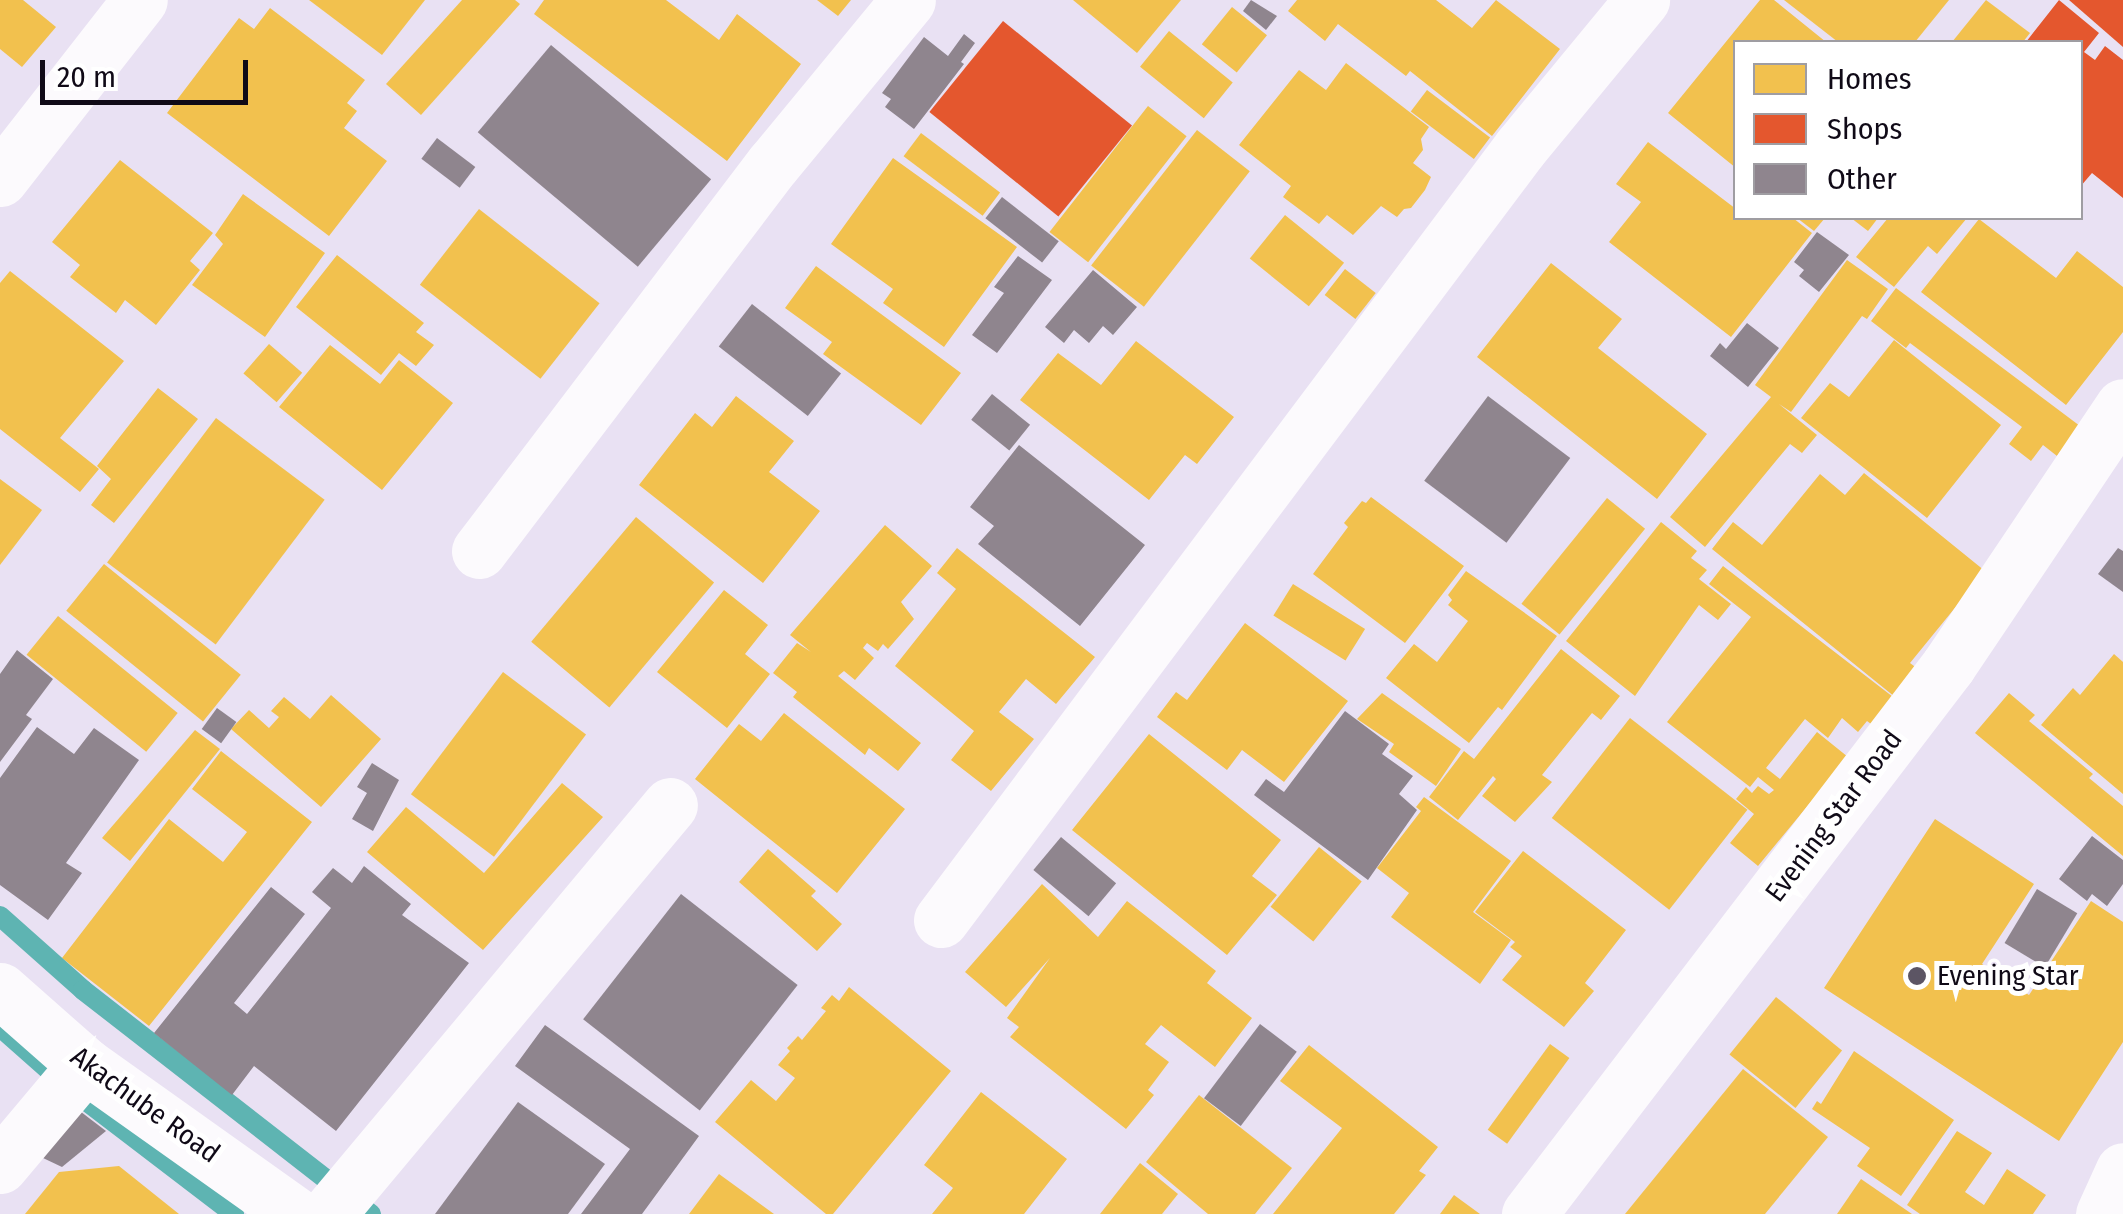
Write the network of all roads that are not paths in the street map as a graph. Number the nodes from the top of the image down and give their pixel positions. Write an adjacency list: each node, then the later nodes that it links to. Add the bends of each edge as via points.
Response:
1 (140, 0): 4 (street)
2 (908, 0): 6 (street, via 748,195)
3 (1642, 0): 8 (street, via 1520,148)
4 (0, 179)
5 (2123, 406): 15 (street, Evening Star Road, via 1948,666)
6 (478, 550)
7 (670, 806): 14 (street)
8 (942, 920)
9 (0, 990): 10 (street, Akachube Road)
10 (86, 1065): 11 (street); 13 (street, Akachube Road)
11 (0, 1166)
12 (2123, 1170): 16 (street)
13 (295, 1214)
14 (328, 1214)
15 (1528, 1214)
16 (2102, 1214)

